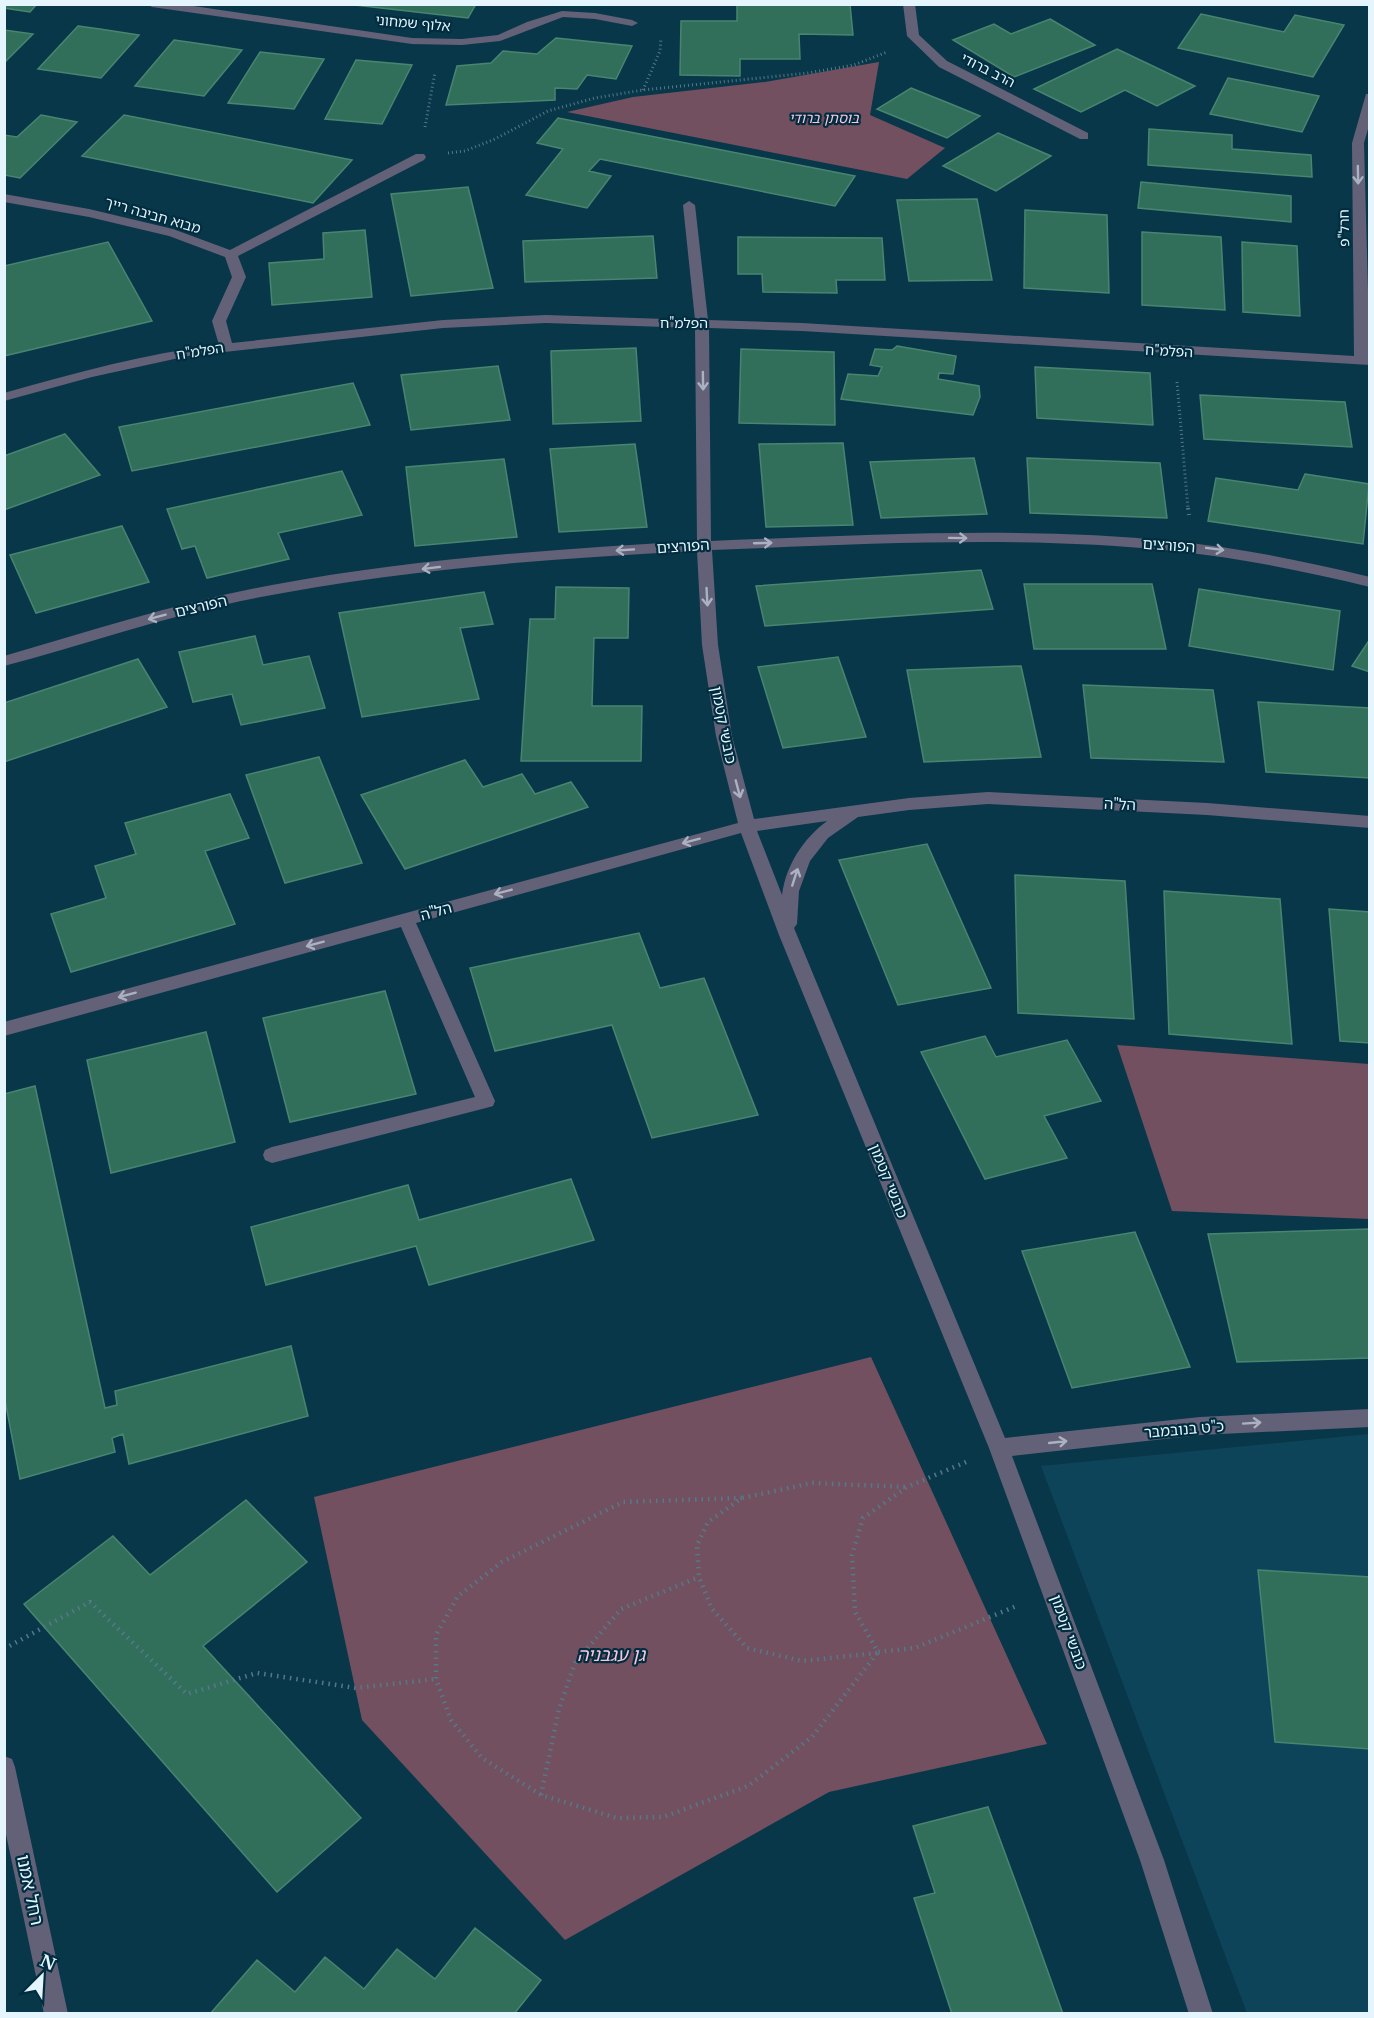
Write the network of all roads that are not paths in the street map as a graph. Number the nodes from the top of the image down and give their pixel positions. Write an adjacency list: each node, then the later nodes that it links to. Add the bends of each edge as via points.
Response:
1 (152, 4): 3 (street, אלוף שמחוני, via 412,40 462,42 500,38 562,14)
2 (909, 4): 5 (street, הרב ברודי, via 913,36 943,64)
3 (632, 23)
4 (1370, 97): 6 (street, חרל"פ)
5 (1084, 136)
6 (1364, 144): 13 (street, חרל"פ, one-way to 13)
7 (420, 156): 10 (street)
8 (4, 198): 10 (street, מבוא חביבה רייך, via 173,233)
9 (689, 205): 11 (street, כובשי קטמון)
10 (231, 255): 12 (street, via 239,277 219,321)
11 (702, 323): 12 (street, הפלמ"ח, via 546,319 466,323); 13 (street, הפלמ"ח); 15 (street, כובשי קטמון, one-way to 15)
12 (226, 347): 14 (street, הפלמ"ח, via 90,373)
13 (1365, 360)
14 (4, 397)
15 (704, 545): 16 (street, הפורצים, one-way to 16, via 941,537 1191,546 1317,567); 17 (street, הפורצים, one-way to 17, via 479,562 272,590 174,612); 20 (street, כובשי קטמון, one-way to 20, via 710,645 724,736)
16 (1370, 582)
17 (4, 662)
18 (870, 808): 19 (street, הל"ה, via 988,798); 20 (street, הל"ה); 22 (street, הל"ה, one-way to 18, via 789,899 802,859 828,828)
19 (1370, 822)
20 (747, 826): 21 (street, הל"ה, one-way to 21); 22 (street, כובשי קטמון)
21 (406, 919): 23 (street, הל"ה, one-way to 23); 24 (street, via 486,1101)
22 (788, 935): 26 (street, כובשי קטמון)
23 (4, 1029)
24 (272, 1155)
25 (1370, 1418): 26 (street, כ"ט בנובמבר, one-way to 25, via 1200,1426)
26 (999, 1448): 29 (street, כובשי קטמון, via 1152,1860)
27 (4, 1767): 28 (street, רחל אמנו)
28 (56, 2013)
29 (1200, 2013)

